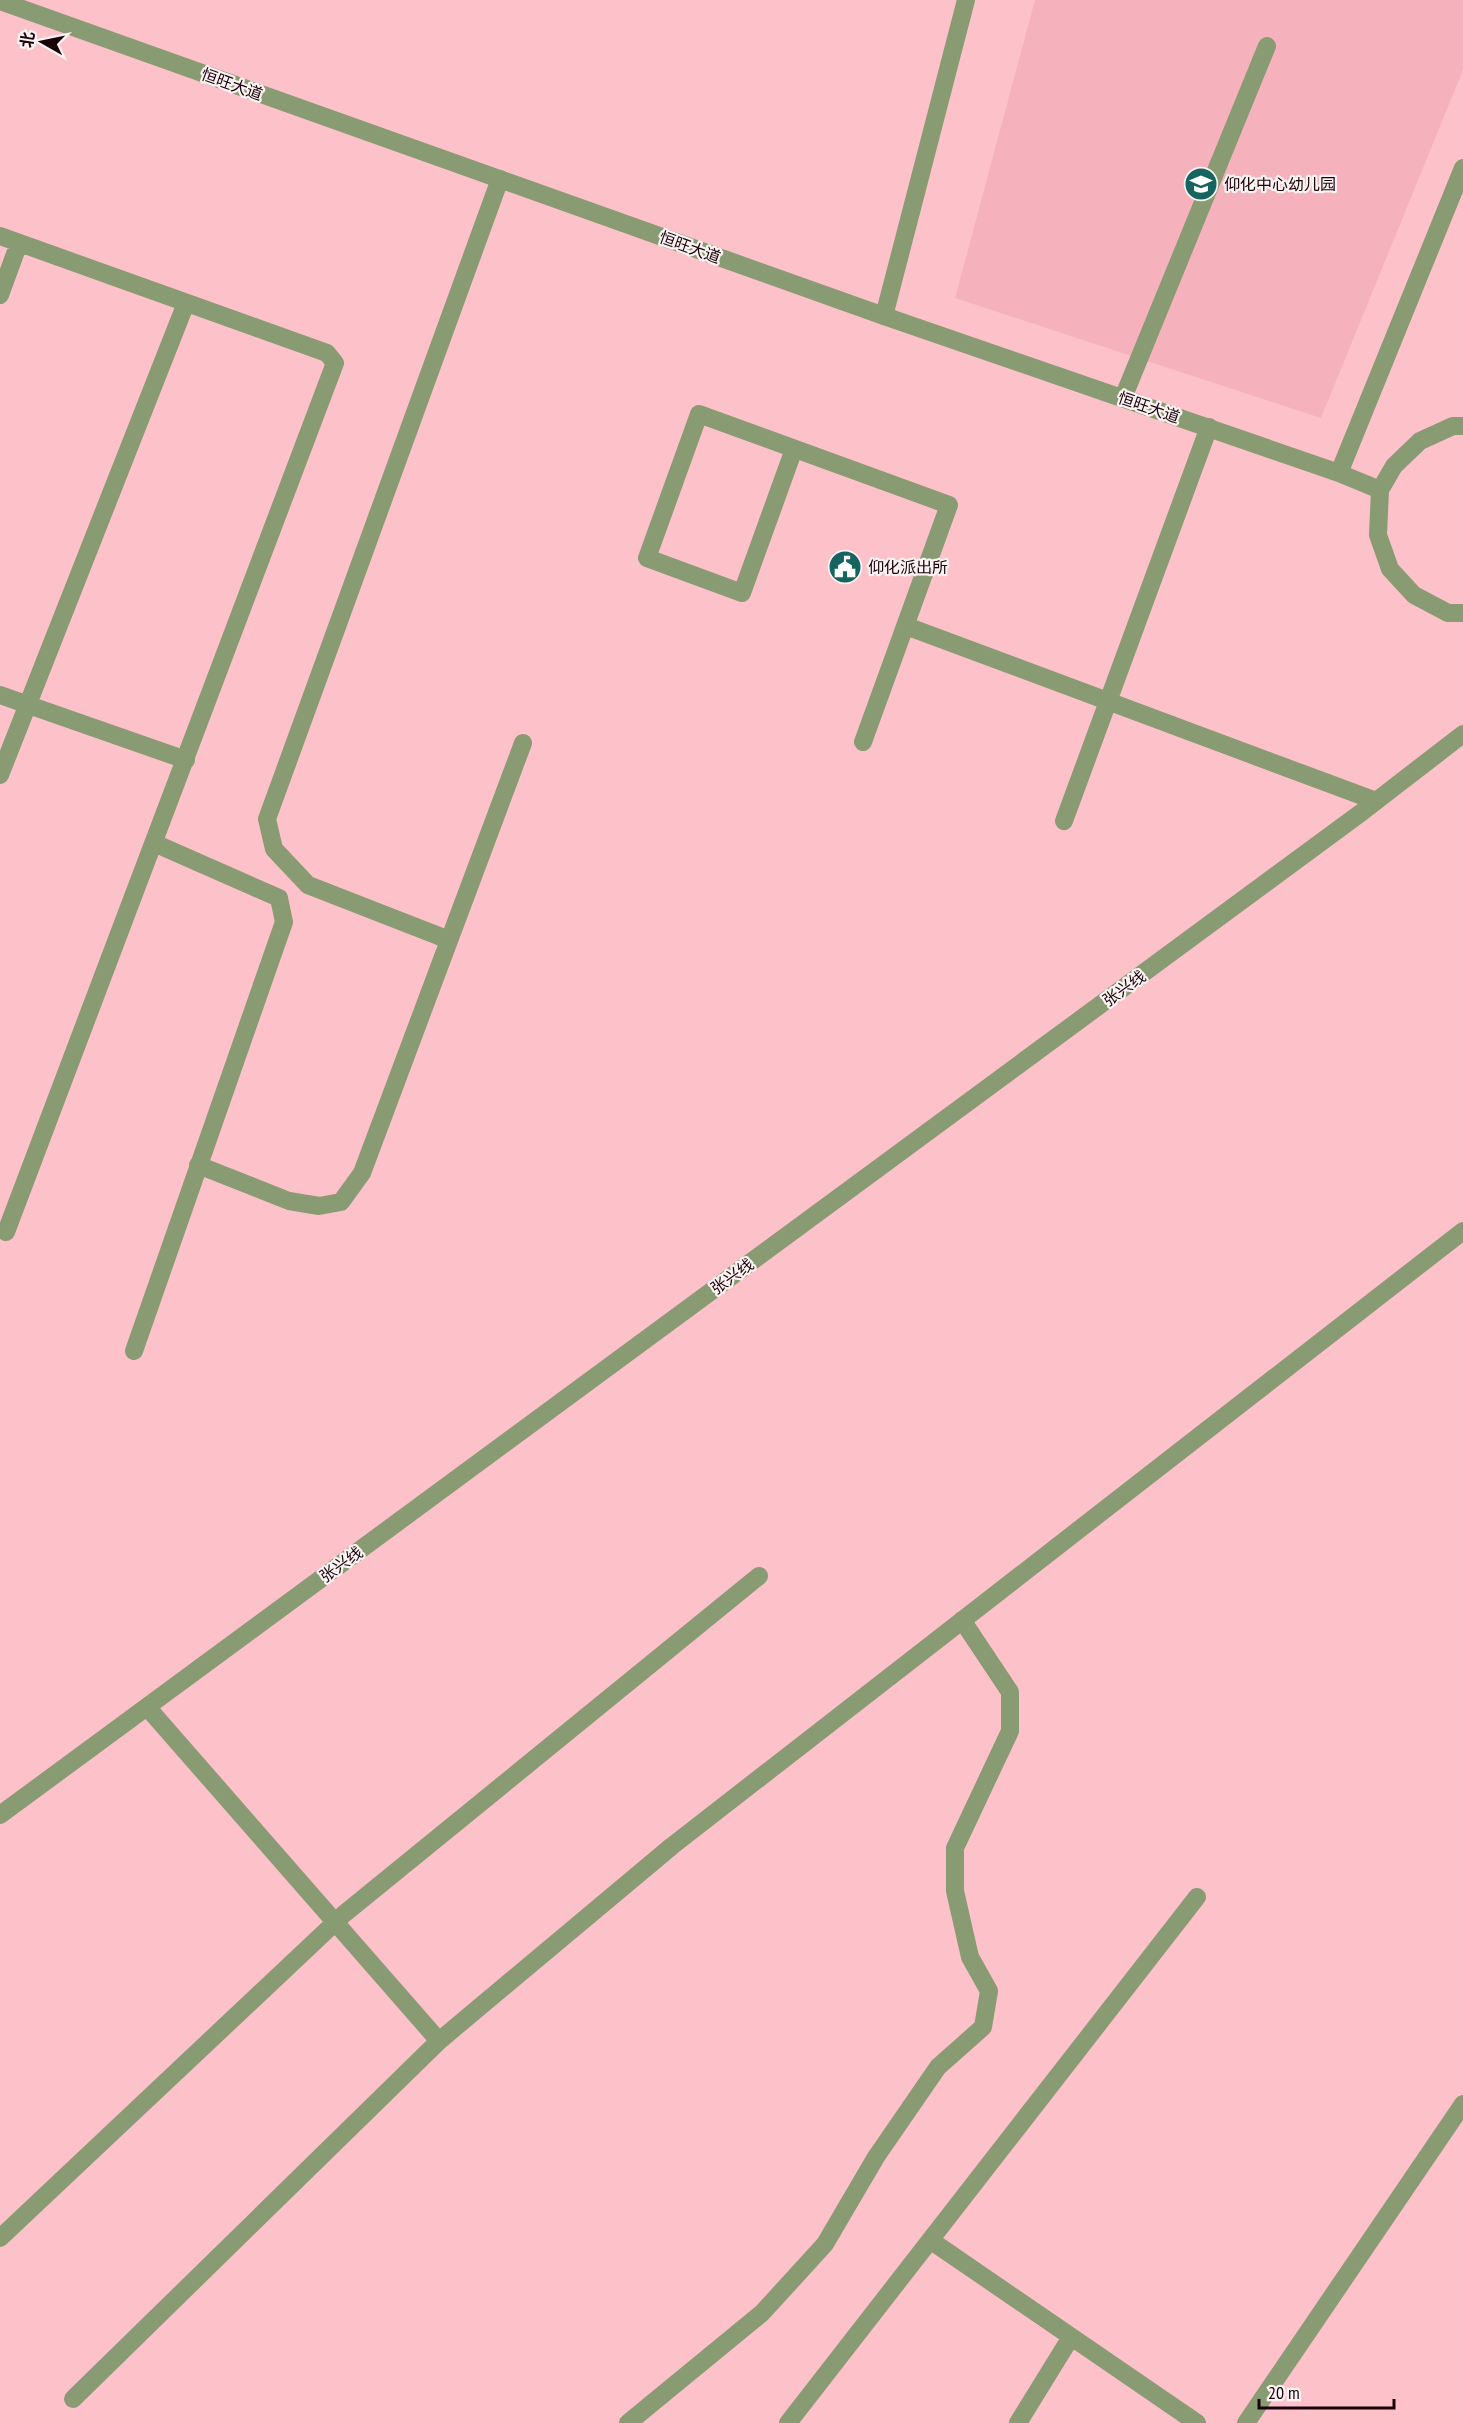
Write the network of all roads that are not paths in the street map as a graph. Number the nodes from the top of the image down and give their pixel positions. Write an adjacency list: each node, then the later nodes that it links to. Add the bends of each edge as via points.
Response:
1 (966, 0): 10 (street)
2 (0, 1): 5 (street, 恒旺大道)
3 (1267, 46): 11 (street)
4 (1463, 168): 15 (street)
5 (500, 179): 10 (street, 恒旺大道); 30 (street, via 267,819 274,849 309,885)
6 (0, 236): 7 (street)
7 (19, 243): 8 (street); 9 (street)
8 (0, 295)
9 (186, 303): 21 (street); 25 (street, via 327,353 335,363)
10 (884, 316): 11 (street, 恒旺大道)
11 (1123, 398): 13 (street, 恒旺大道)
12 (1463, 426): 16 (street, via 1453,426 1420,441 1394,466)
13 (1209, 428): 15 (street, 恒旺大道); 20 (street)
14 (794, 449): 14 (street, via 699,414 647,558 742,593); 18 (street, via 950,505)
15 (1339, 473): 16 (street, 恒旺大道)
16 (1380, 490): 17 (street, via 1378,535 1390,569 1413,595 1448,613)
17 (1463, 613)
18 (906, 626): 20 (street); 24 (street)
19 (0, 694): 21 (street)
20 (1108, 701): 27 (street); 28 (street)
21 (28, 704): 25 (street); 26 (street)
22 (1463, 734): 27 (street, 张兴线)
23 (523, 742): 30 (street)
24 (863, 742)
25 (186, 760): 29 (street)
26 (0, 775)
27 (1376, 801): 37 (street, 张兴线)
28 (1064, 821)
29 (154, 843): 31 (street, via 279,898 284,922); 32 (street)
30 (449, 940): 31 (street, via 362,1173 340,1202 319,1206 289,1201)
31 (198, 1165): 34 (street)
32 (6, 1232)
33 (1463, 1232): 36 (street)
34 (134, 1351)
35 (759, 1576): 40 (street)
36 (962, 1620): 41 (street, via 672,1846); 47 (street, via 1010,1692 1010,1731 955,1848 955,1891 970,1957 989,1991 983,2027 938,2067 876,2157 825,2244 762,2313)
37 (147, 1707): 38 (street, 张兴线); 40 (street)
38 (0, 1815)
39 (1197, 1897): 44 (street)
40 (335, 1922): 41 (street); 43 (street)
41 (439, 2041): 46 (street)
42 (1463, 2104): 51 (street)
43 (0, 2238)
44 (930, 2240): 45 (street); 48 (street)
45 (1071, 2337): 49 (street); 50 (street)
46 (73, 2399)
47 (628, 2423)
48 (788, 2423)
49 (1018, 2423)
50 (1197, 2423)
51 (1246, 2423)

